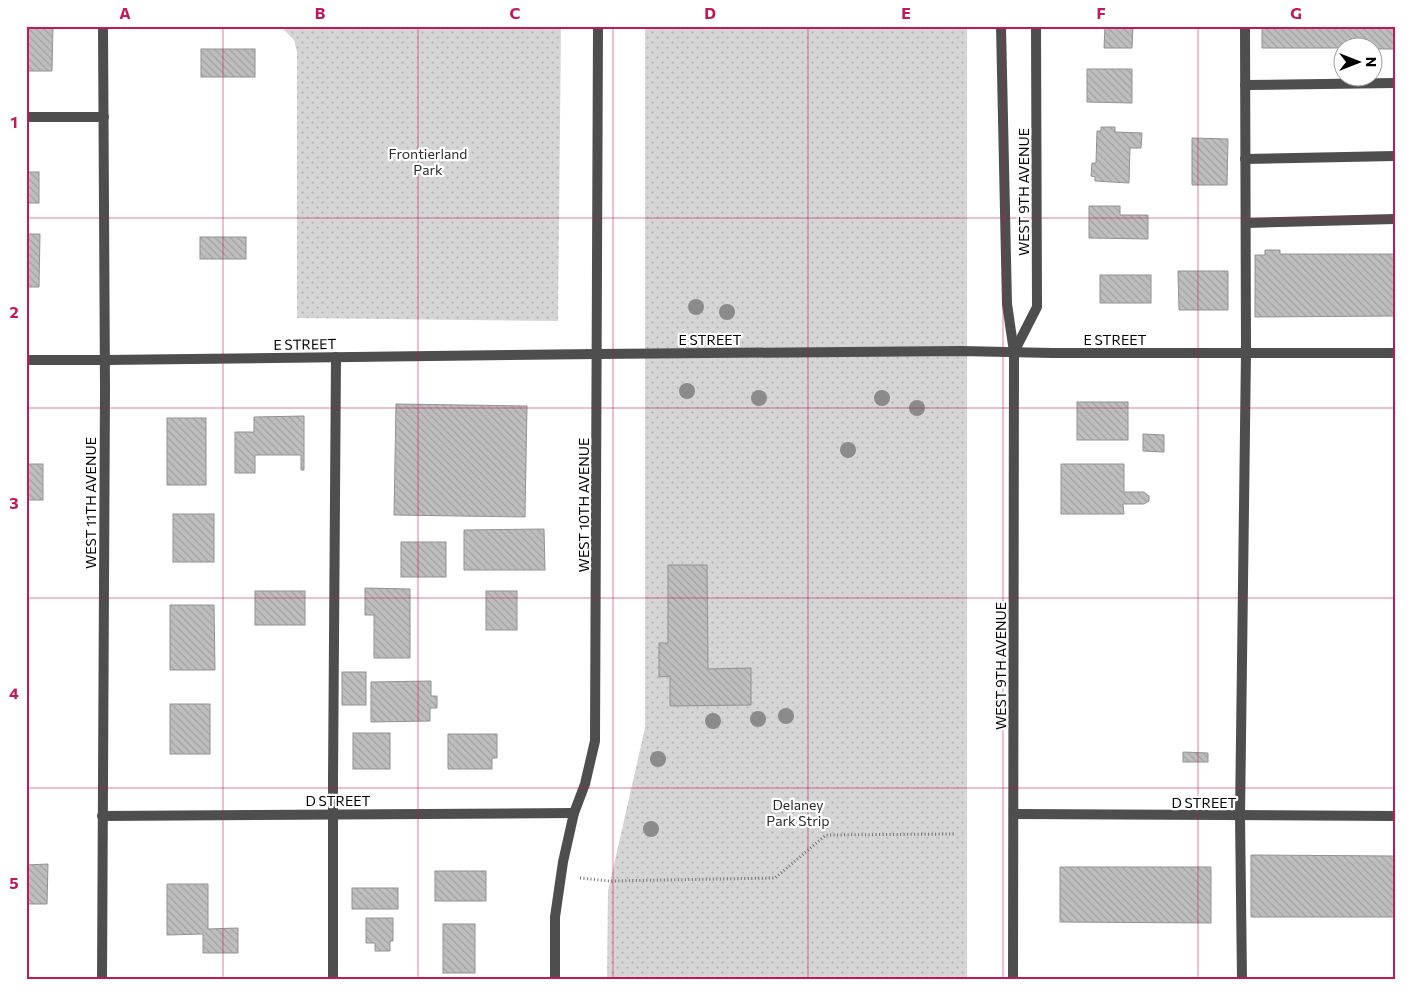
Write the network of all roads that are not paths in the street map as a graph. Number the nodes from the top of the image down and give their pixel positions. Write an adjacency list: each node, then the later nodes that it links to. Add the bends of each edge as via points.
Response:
1 (103, 26): 9 (street, WEST 11TH AVENUE)
2 (598, 26): 17 (street, WEST 10TH AVENUE)
3 (1001, 26): 14 (street, WEST 9TH AVENUE, via 1007,304)
4 (1036, 26): 14 (street, WEST 9TH AVENUE, via 1037,306)
5 (1245, 26): 7 (street)
6 (1395, 83): 7 (street)
7 (1245, 85): 11 (street)
8 (26, 117): 9 (street)
9 (104, 118): 20 (street, WEST 11TH AVENUE)
10 (1395, 156): 11 (street)
11 (1245, 159): 13 (street)
12 (1395, 218): 13 (street)
13 (1246, 222): 15 (street)
14 (1014, 352): 15 (street, E STREET); 17 (street, E STREET); 23 (street, WEST 9TH AVENUE)
15 (1246, 352): 16 (street, E STREET); 25 (street)
16 (1395, 353)
17 (597, 354): 18 (street, E STREET); 21 (street, WEST 10TH AVENUE, via 595,740 585,784)
18 (336, 358): 20 (street, E STREET); 22 (street)
19 (26, 360): 20 (street, E STREET)
20 (105, 360): 24 (street, WEST 11TH AVENUE)
21 (574, 813): 22 (street, D STREET); 29 (street, WEST 10TH AVENUE, via 555,917)
22 (333, 814): 24 (street, D STREET); 28 (street)
23 (1014, 814): 25 (street, D STREET); 30 (street, WEST 9TH AVENUE)
24 (102, 816): 27 (street, WEST 11TH AVENUE)
25 (1240, 816): 26 (street, D STREET); 31 (street)
26 (1395, 816)
27 (102, 980)
28 (333, 980)
29 (556, 980)
30 (1013, 980)
31 (1242, 980)

